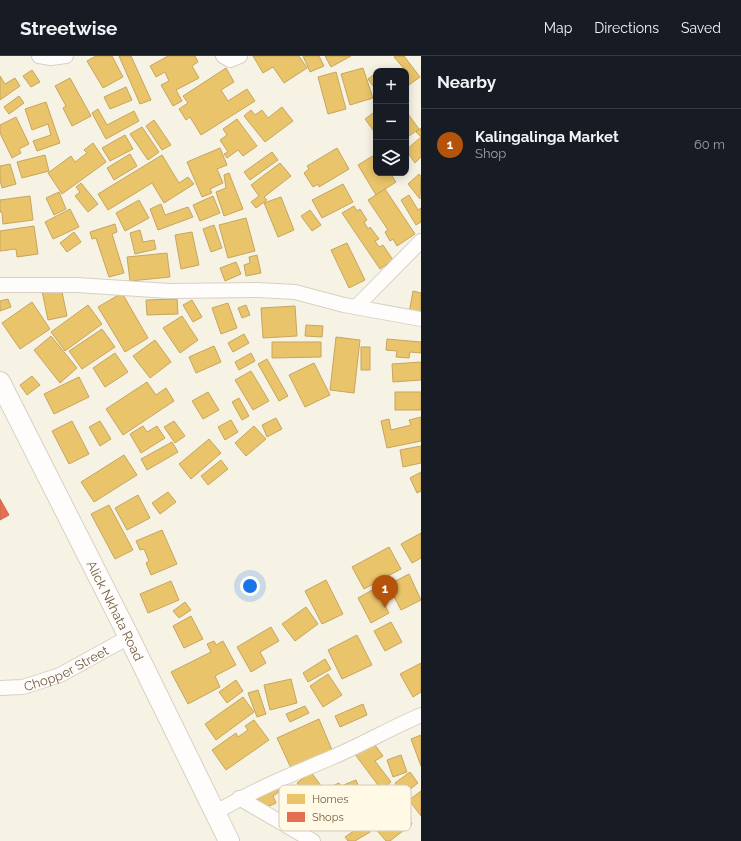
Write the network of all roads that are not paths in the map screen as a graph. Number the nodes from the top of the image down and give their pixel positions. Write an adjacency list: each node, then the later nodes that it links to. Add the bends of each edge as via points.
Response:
1 (39, 56): 2 (street)
2 (66, 56)
3 (223, 56): 4 (street, via 230,60)
4 (240, 56)
5 (421, 241): 7 (street)
6 (0, 284): 7 (street, via 77,285 168,291 295,292)
7 (356, 307): 8 (street)
8 (421, 319)
9 (0, 382): 10 (main road, Alick Nkhata Road)
10 (129, 637): 11 (street, Chopper Street, via 60,675 23,687); 14 (main road, Alick Nkhata Road)
11 (0, 688)
12 (421, 715): 13 (street)
13 (239, 798): 14 (street); 15 (street)
14 (215, 813): 17 (main road, Alick Nkhata Road)
15 (279, 821)
16 (296, 831): 18 (street)
17 (229, 841)
18 (313, 841)

